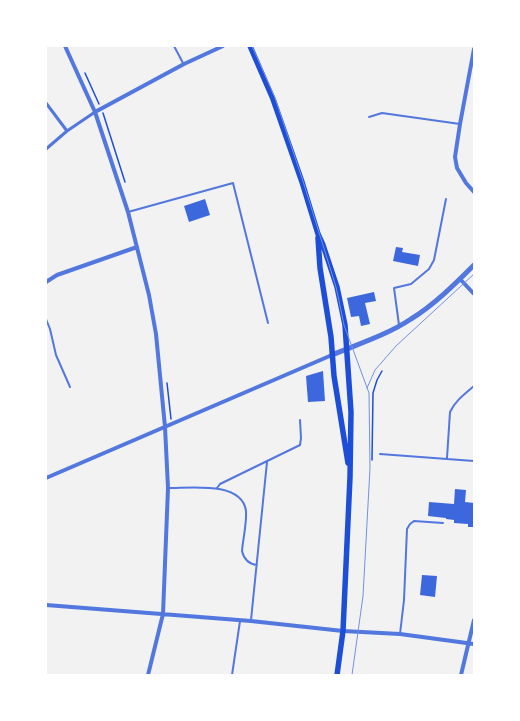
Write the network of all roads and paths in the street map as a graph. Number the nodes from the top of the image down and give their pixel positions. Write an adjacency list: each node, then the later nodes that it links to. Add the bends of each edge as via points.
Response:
1 (65, 46): 8 (street)
2 (174, 46): 6 (lane)
3 (223, 46): 6 (street)
4 (250, 46): 16 (main road, via 273,99)
5 (474, 49): 10 (street)
6 (184, 64): 8 (street)
7 (46, 103): 11 (street)
8 (95, 112): 11 (street); 15 (street)
9 (368, 117): 10 (lane, via 382,113)
10 (460, 124): 13 (street, via 455,157 457,168)
11 (67, 131): 12 (street)
12 (46, 149)
13 (474, 192)
14 (446, 199): 24 (lane, via 434,260 429,270 411,284 394,288)
15 (128, 212): 17 (street); 23 (lane, via 233,183)
16 (318, 234): 27 (main road, via 337,287 345,325); 28 (main road)
17 (137, 247): 20 (street); 33 (street, via 156,334)
18 (474, 265): 19 (street)
19 (460, 279): 21 (street); 24 (street, via 421,313)
20 (46, 282)
21 (474, 294)
22 (46, 319): 25 (lane)
23 (268, 323)
24 (399, 326): 27 (street)
25 (50, 329): 26 (lane); 31 (lane, via 56,355)
26 (46, 331)
27 (346, 349): 28 (street); 39 (main road, via 351,412)
28 (332, 355): 33 (street); 39 (main road)
29 (382, 372): 36 (path, via 373,393)
30 (474, 386): 35 (lane, via 452,406)
31 (70, 388)
32 (300, 420): 38 (lane, via 300,445)
33 (165, 427): 40 (street); 41 (street)
34 (380, 454): 35 (lane)
35 (447, 459): 37 (lane)
36 (372, 460)
37 (474, 461)
38 (267, 462): 42 (lane, via 220,484); 44 (lane)
39 (350, 477): 50 (main road)
40 (46, 478)
41 (168, 488): 42 (lane); 46 (street)
42 (217, 488): 44 (lane, via 230,491 245,507 242,551 247,562)
43 (443, 523): 51 (lane, via 414,521 406,529 404,600)
44 (257, 565): 49 (lane)
45 (46, 605): 46 (street)
46 (163, 614): 47 (street); 54 (street)
47 (240, 620): 49 (street); 55 (lane)
48 (474, 620): 52 (street)
49 (251, 621): 50 (street)
50 (343, 631): 51 (street); 56 (main road)
51 (400, 634): 52 (street)
52 (468, 643): 53 (street); 57 (street)
53 (474, 644)
54 (148, 675)
55 (232, 675)
56 (337, 675)
57 (461, 675)

